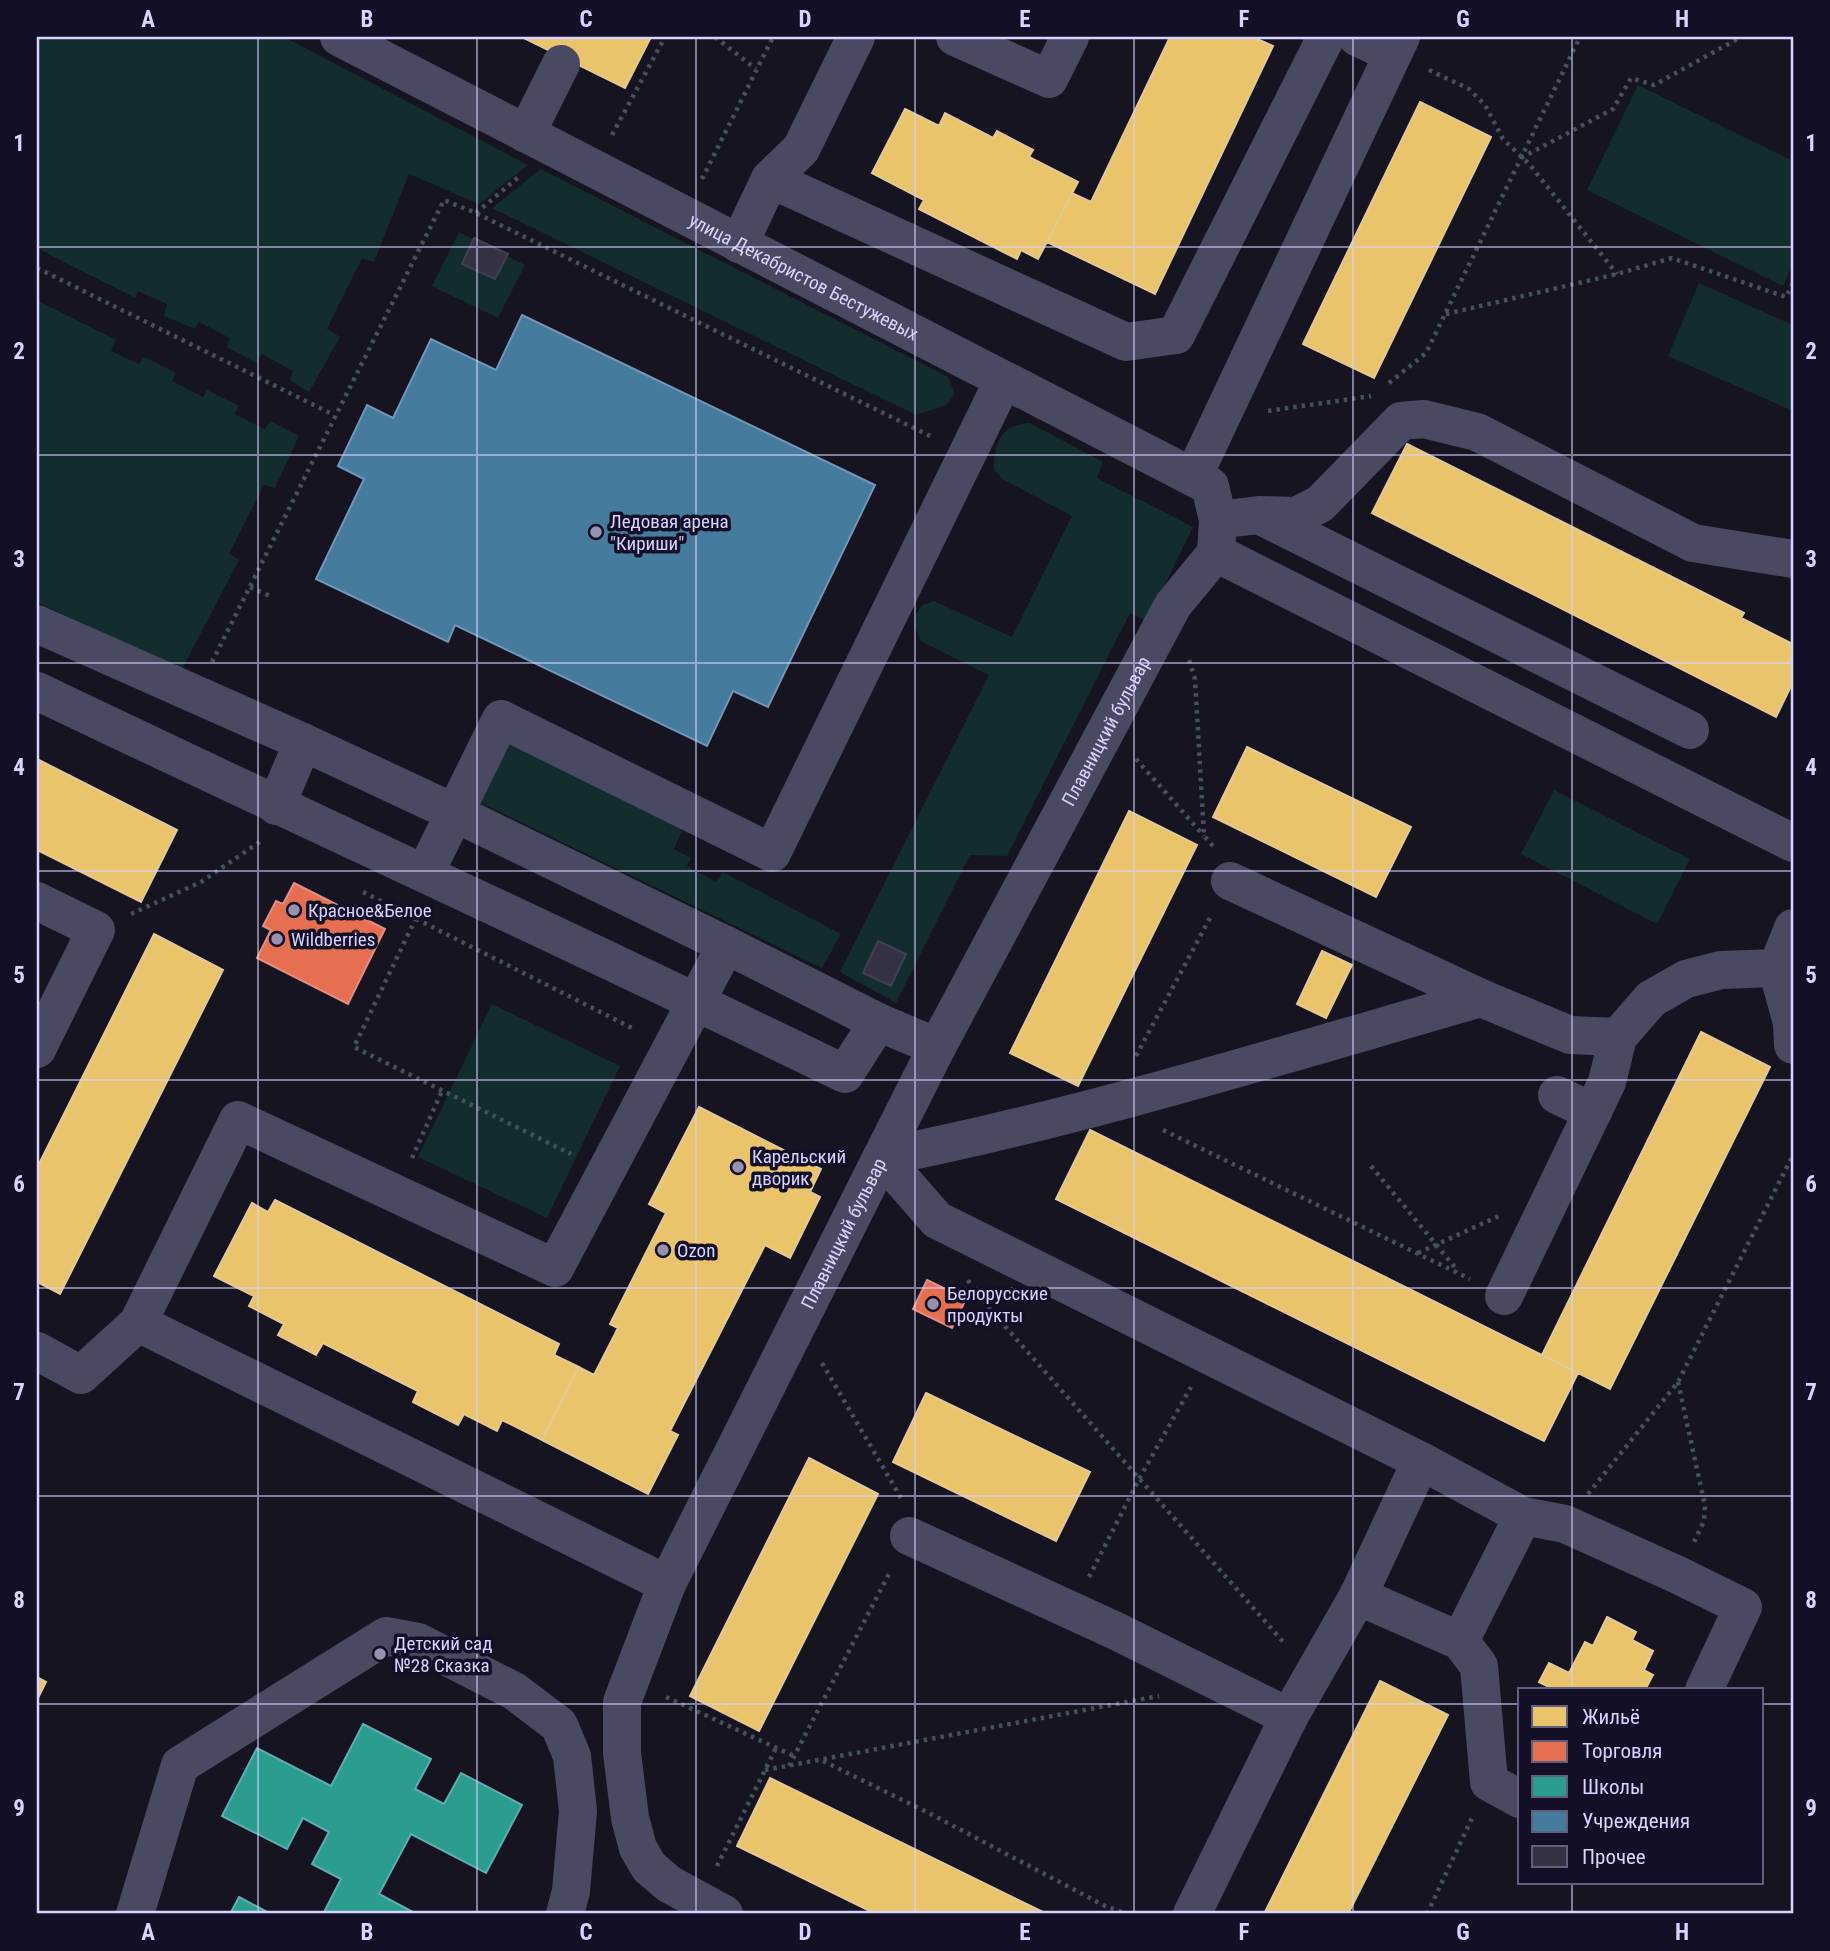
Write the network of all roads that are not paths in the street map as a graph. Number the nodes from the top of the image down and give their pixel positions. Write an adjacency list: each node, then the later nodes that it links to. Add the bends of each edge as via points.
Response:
1 (339, 37): 9 (street, улица Декабристов Бестужевых)
2 (856, 37): 10 (street, via 801,149)
3 (955, 37): 4 (street, via 1049,79)
4 (1070, 37)
5 (1326, 37): 10 (street, via 1176,335 1126,342)
6 (1357, 37): 7 (street)
7 (1397, 45): 13 (street)
8 (561, 64): 9 (street)
9 (540, 141): 11 (street, улица Декабристов Бестужевых)
10 (770, 179): 11 (street)
11 (739, 244): 12 (street, улица Декабристов Бестужевых)
12 (1003, 381): 13 (street, улица Декабристов Бестужевых); 22 (street, via 772,853 501,719)
13 (1193, 477): 15 (street, улица Декабристов Бестужевых, via 1210,486)
14 (1259, 515): 15 (street); 16 (street, via 1296,516 1320,503 1401,422 1424,419 1477,432 1693,543); 19 (street)
15 (1217, 536): 23 (street); 35 (street, Плавницкий бульвар, via 1173,605)
16 (1793, 559)
17 (37, 624): 20 (street)
18 (37, 691): 21 (street)
19 (1690, 730)
20 (303, 742): 21 (street); 22 (street)
21 (276, 806): 24 (street)
22 (455, 813): 24 (street); 28 (street)
23 (1793, 843)
24 (425, 873): 31 (street)
25 (1230, 881): 30 (street)
26 (37, 901): 36 (street, via 96,930)
27 (1793, 928): 29 (street)
28 (726, 945): 31 (street); 32 (street)
29 (1777, 968): 33 (street, via 1721,970 1686,979 1651,999); 34 (street)
30 (1480, 998): 33 (street, via 1570,1035); 39 (street, via 1110,1104)
31 (696, 1001): 32 (street, via 845,1074); 41 (street, via 555,1268 238,1120)
32 (878, 1022): 35 (street)
33 (1618, 1037): 38 (street, via 1607,1082)
34 (1793, 1045)
35 (937, 1047): 39 (street, Плавницкий бульвар)
36 (37, 1049)
37 (1557, 1095): 38 (street)
38 (1593, 1112): 40 (street)
39 (882, 1157): 43 (street, via 937,1220 1210,1356 1263,1400); 46 (street, Плавницкий бульвар)
40 (1504, 1296)
41 (138, 1322): 42 (street, via 82,1375); 46 (street)
42 (37, 1351)
43 (1421, 1461): 44 (street); 47 (street)
44 (1523, 1516): 48 (street); 49 (street, via 1565,1524 1742,1607)
45 (909, 1536): 50 (street)
46 (667, 1584): 52 (street, Плавницкий бульвар, via 622,1702 622,1754 630,1818 649,1867)
47 (1358, 1596): 48 (street); 50 (street)
48 (1460, 1641): 51 (street, via 1479,1665)
49 (1705, 1688)
50 (1289, 1717): 55 (street)
51 (1505, 1791)
52 (712, 1908)
53 (135, 1914): 54 (street, via 180,1765 386,1636 418,1642 514,1690 559,1726 572,1756 578,1811)
54 (565, 1914)
55 (1192, 1914)

